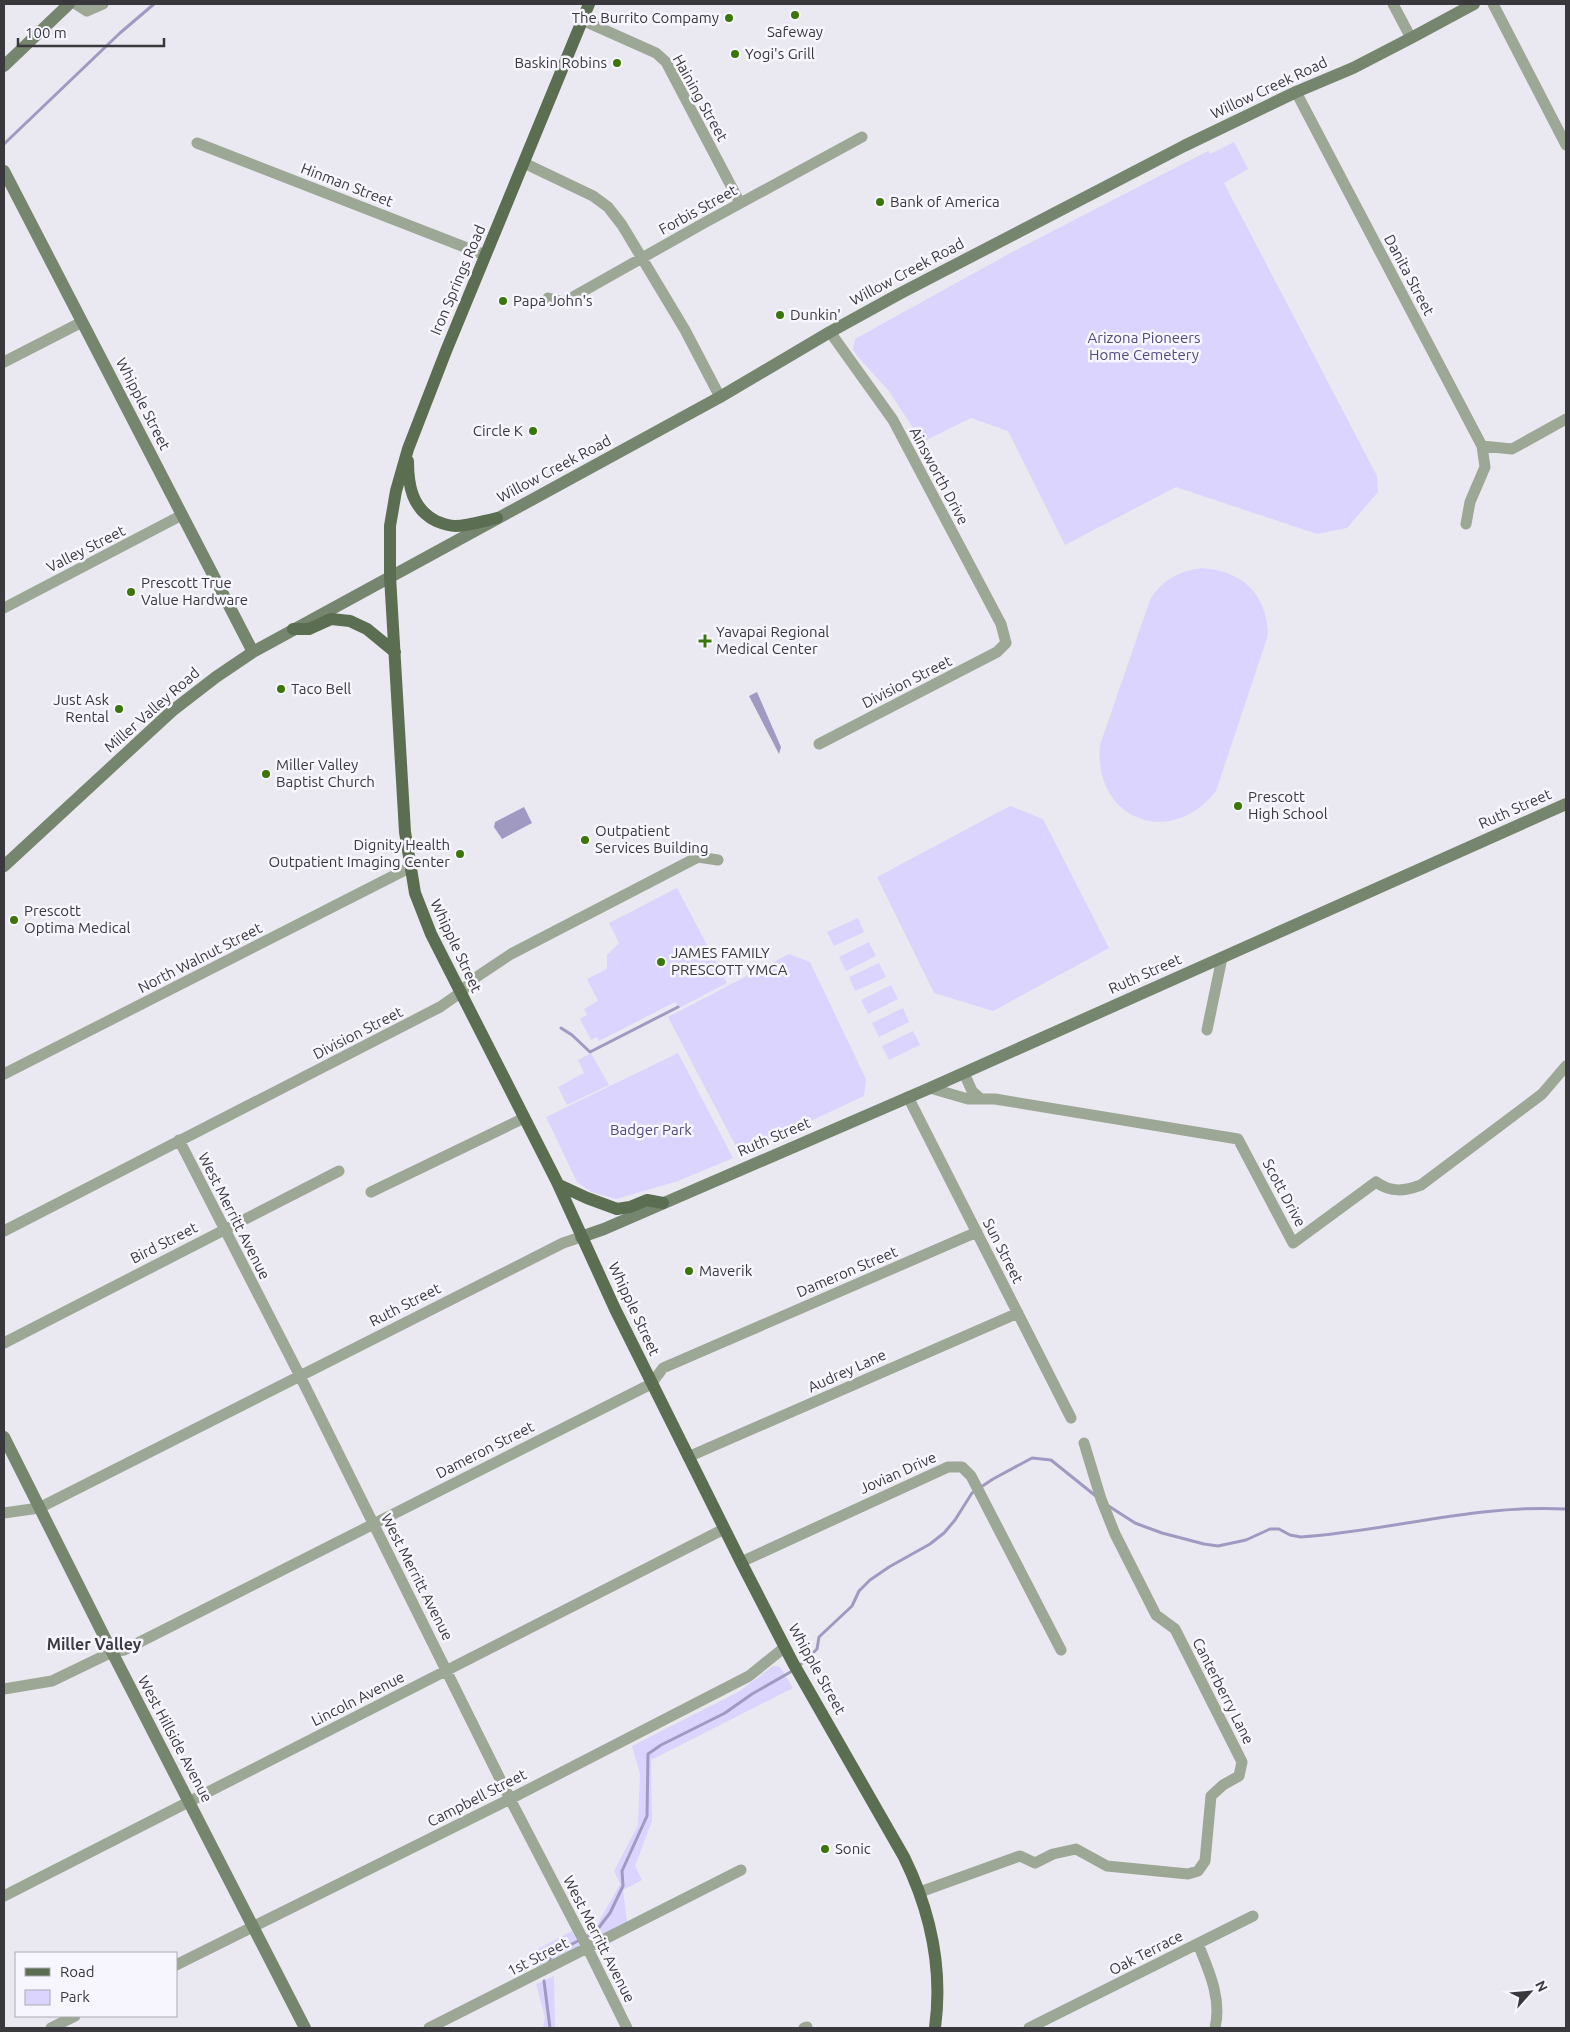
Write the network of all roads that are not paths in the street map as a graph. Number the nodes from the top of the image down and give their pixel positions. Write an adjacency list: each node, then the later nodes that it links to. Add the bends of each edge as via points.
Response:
1 (69, 4): 10 (street)
2 (76, 4): 3 (street, via 87,11)
3 (103, 4)
4 (589, 4): 8 (main road, Iron Springs Road)
5 (1393, 4): 9 (street)
6 (1474, 4): 9 (street, Willow Creek Road)
7 (1494, 4): 14 (street)
8 (582, 20): 15 (main road, Iron Springs Road); 17 (street, Haining Street, via 656,54 666,62)
9 (1411, 38): 11 (street, Willow Creek Road, via 1353,68)
10 (4, 66)
11 (1296, 92): 22 (street, Willow Creek Road, via 1184,146); 26 (street, Danita Street)
12 (862, 137): 17 (street, Forbis Street)
13 (198, 143): 18 (street, Hinman Street)
14 (1566, 144)
15 (524, 162): 18 (main road, Iron Springs Road); 19 (street, via 593,196 608,207)
16 (4, 171): 21 (street, Whipple Street)
17 (740, 204): 19 (street, Forbis Street)
18 (485, 256): 27 (main road, Iron Springs Road)
19 (642, 258): 20 (street, Forbis Street, via 564,302); 24 (street, via 686,330)
20 (548, 298)
21 (82, 322): 23 (street); 28 (street, Whipple Street)
22 (830, 332): 24 (street, Willow Creek Road); 35 (street, Ainsworth Drive, via 892,420 1002,624)
23 (4, 362)
24 (720, 397): 29 (street, Willow Creek Road)
25 (1566, 419): 26 (street, via 1512,449)
26 (1482, 446): 30 (street, via 1485,467 1470,502)
27 (408, 449): 29 (main road, via 408,480 413,497 429,517 454,526); 31 (main road, Iron Springs Road, via 390,526)
28 (182, 515): 33 (street, Valley Street); 36 (street, Whipple Street)
29 (497, 518): 31 (street, Willow Creek Road)
30 (1466, 524)
31 (390, 576): 32 (street, Willow Creek Road); 37 (main road, Whipple Street)
32 (367, 589): 34 (street, Miller Valley Road)
33 (4, 608)
34 (293, 629): 36 (street, Miller Valley Road); 37 (main road, via 309,629 331,619 350,621 367,629)
35 (1006, 642): 38 (street, Division Street, via 997,652)
36 (253, 652): 41 (street, Miller Valley Road, via 172,711)
37 (395, 652): 42 (main road, Whipple Street)
38 (819, 744)
39 (1566, 804): 43 (street, Ruth Street)
40 (718, 860): 44 (street, Division Street, via 698,857 558,929 511,954 475,978)
41 (4, 866)
42 (409, 868): 44 (main road, Whipple Street, via 431,934); 48 (street, North Walnut Street)
43 (1222, 958): 45 (street); 47 (street, Ruth Street)
44 (460, 993): 52 (main road, Whipple Street); 53 (street, Division Street, via 436,1010)
45 (1207, 1030)
46 (1566, 1066): 51 (street, Scott Drive, via 1542,1094 1421,1185 1405,1191 1384,1188 1376,1182 1293,1243 1238,1139)
47 (964, 1073): 49 (street, Ruth Street); 51 (street, via 972,1091)
48 (4, 1074)
49 (930, 1088): 50 (street, Ruth Street); 51 (street, Scott Drive, via 968,1099)
50 (908, 1097): 57 (street, Ruth Street); 60 (street, Sun Street)
51 (982, 1099)
52 (524, 1118): 55 (main road, Whipple Street); 56 (street)
53 (179, 1140): 58 (street, West Merritt Avenue); 59 (street, Division Street)
54 (339, 1172): 58 (street, Bird Street)
55 (559, 1186): 57 (main road, via 617,1209 647,1200); 61 (main road, Whipple Street)
56 (371, 1192)
57 (663, 1203): 61 (street, Ruth Street)
58 (224, 1230): 63 (street, Bird Street); 64 (street, West Merritt Avenue)
59 (4, 1231)
60 (978, 1232): 62 (street, Sun Street); 65 (street, Dameron Street, via 663,1368)
61 (581, 1237): 64 (street, Ruth Street, via 563,1243); 65 (main road, Whipple Street)
62 (1018, 1313): 66 (street, Sun Street); 69 (street, Audrey Lane)
63 (4, 1343)
64 (300, 1376): 70 (street, Ruth Street); 72 (street, West Merritt Avenue)
65 (651, 1384): 69 (main road, Whipple Street); 72 (street, Dameron Street)
66 (1071, 1418)
67 (4, 1437): 70 (street, West Hillside Avenue)
68 (1084, 1443): 83 (street, Canterberry Lane, via 1115,1534 1156,1615 1175,1629 1242,1762 1239,1776 1210,1796 1205,1861 1198,1871 1188,1874 1107,1866 1076,1849 1053,1854 1035,1863 1020,1856)
69 (688, 1457): 73 (main road, Whipple Street)
70 (39, 1508): 71 (street, Ruth Street); 77 (street, West Hillside Avenue)
71 (4, 1513)
72 (373, 1524): 77 (street, Dameron Street, via 124,1650); 78 (street, West Merritt Avenue)
73 (724, 1529): 74 (main road, Whipple Street); 78 (street, Lincoln Avenue)
74 (741, 1562): 75 (main road, Whipple Street); 76 (street, Jovian Drive, via 948,1467 962,1467 971,1476)
75 (785, 1647): 80 (street, Campbell Street, via 749,1676); 83 (main road, Whipple Street, via 904,1857)
76 (1061, 1650)
77 (112, 1652): 79 (street, Dameron Street, via 52,1681); 81 (street, West Hillside Avenue)
78 (447, 1671): 80 (street, West Merritt Avenue); 81 (street, Lincoln Avenue)
79 (4, 1689)
80 (510, 1799): 86 (street, Campbell Street); 88 (street, West Merritt Avenue)
81 (190, 1800): 84 (street, Lincoln Avenue); 86 (street, West Hillside Avenue)
82 (741, 1870): 88 (street, 1st Street)
83 (920, 1892): 95 (main road, Whipple Street, via 937,1972)
84 (4, 1896)
85 (1253, 1916): 87 (street)
86 (253, 1926): 89 (street, Campbell Street); 92 (street, West Hillside Avenue)
87 (1198, 1944): 96 (street, Oak Terrace); 97 (street, Oak Terrace, via 1217,2000)
88 (587, 1947): 93 (street, 1st Street); 94 (street, West Merritt Avenue)
89 (178, 1964)
90 (73, 2017): 91 (street)
91 (50, 2028)
92 (306, 2028)
93 (429, 2028)
94 (627, 2028)
95 (935, 2028)
96 (1029, 2028)
97 (1215, 2028)

